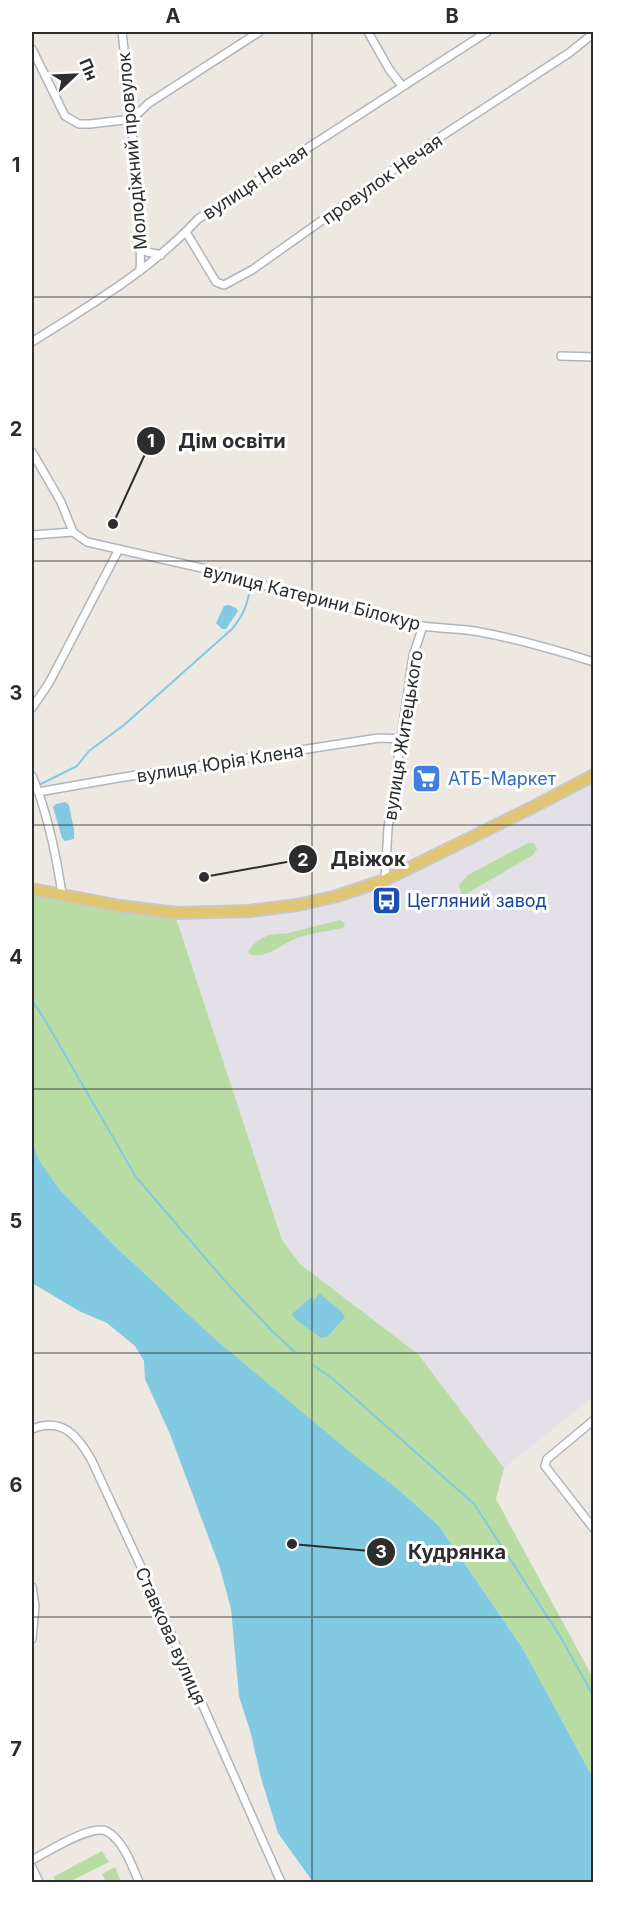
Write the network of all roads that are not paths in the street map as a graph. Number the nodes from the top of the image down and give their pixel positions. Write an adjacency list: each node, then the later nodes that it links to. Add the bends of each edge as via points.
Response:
1 (122, 32): 8 (street, Молодіжний провулок)
2 (259, 32): 8 (street, via 149,103)
3 (368, 32): 7 (street)
4 (487, 32): 7 (street, вулиця Нечая)
5 (594, 33): 9 (street, провулок Нечая, via 233,281 224,285 216,282)
6 (32, 49): 8 (street, via 65,116 79,124)
7 (402, 86): 9 (street, вулиця Нечая, via 231,196)
8 (132, 119): 10 (street, Молодіжний провулок)
9 (186, 232): 11 (street, вулиця Нечая)
10 (142, 248): 11 (street); 12 (street, Молодіжний провулок)
11 (161, 255): 12 (street, вулиця Нечая)
12 (140, 271): 13 (street, вулиця Нечая)
13 (32, 342)
14 (561, 356): 15 (street)
15 (594, 357)
16 (32, 452): 17 (street, via 61,502)
17 (73, 532): 18 (street, вулиця Катерини Білокур); 19 (street, вулиця Катерини Білокур, via 87,542)
18 (32, 535)
19 (119, 549): 20 (street, вулиця Катерини Білокур); 22 (street)
20 (423, 626): 21 (street, вулиця Катерини Білокур, via 477,631); 23 (street, вулиця Житецького, via 413,656)
21 (594, 662)
22 (32, 708)
23 (402, 740): 26 (street, вулиця Юрія Клена, via 379,738); 27 (street, вулиця Житецького, via 388,828)
24 (594, 775): 27 (main road)
25 (32, 776): 26 (street)
26 (38, 792): 29 (street)
27 (385, 880): 29 (main road, via 336,897 249,911 177,913)
28 (32, 889): 29 (main road)
29 (62, 894)
30 (594, 1420): 32 (street, via 547,1459 545,1466)
31 (32, 1429): 39 (street, Ставкова вулиця, via 56,1425 69,1431 81,1441 91,1459)
32 (594, 1528)
33 (32, 1587): 34 (street)
34 (32, 1639)
35 (32, 1860): 38 (street, via 85,1833 106,1830 123,1849)
36 (32, 1867): 37 (street)
37 (39, 1882)
38 (140, 1882)
39 (281, 1882)

